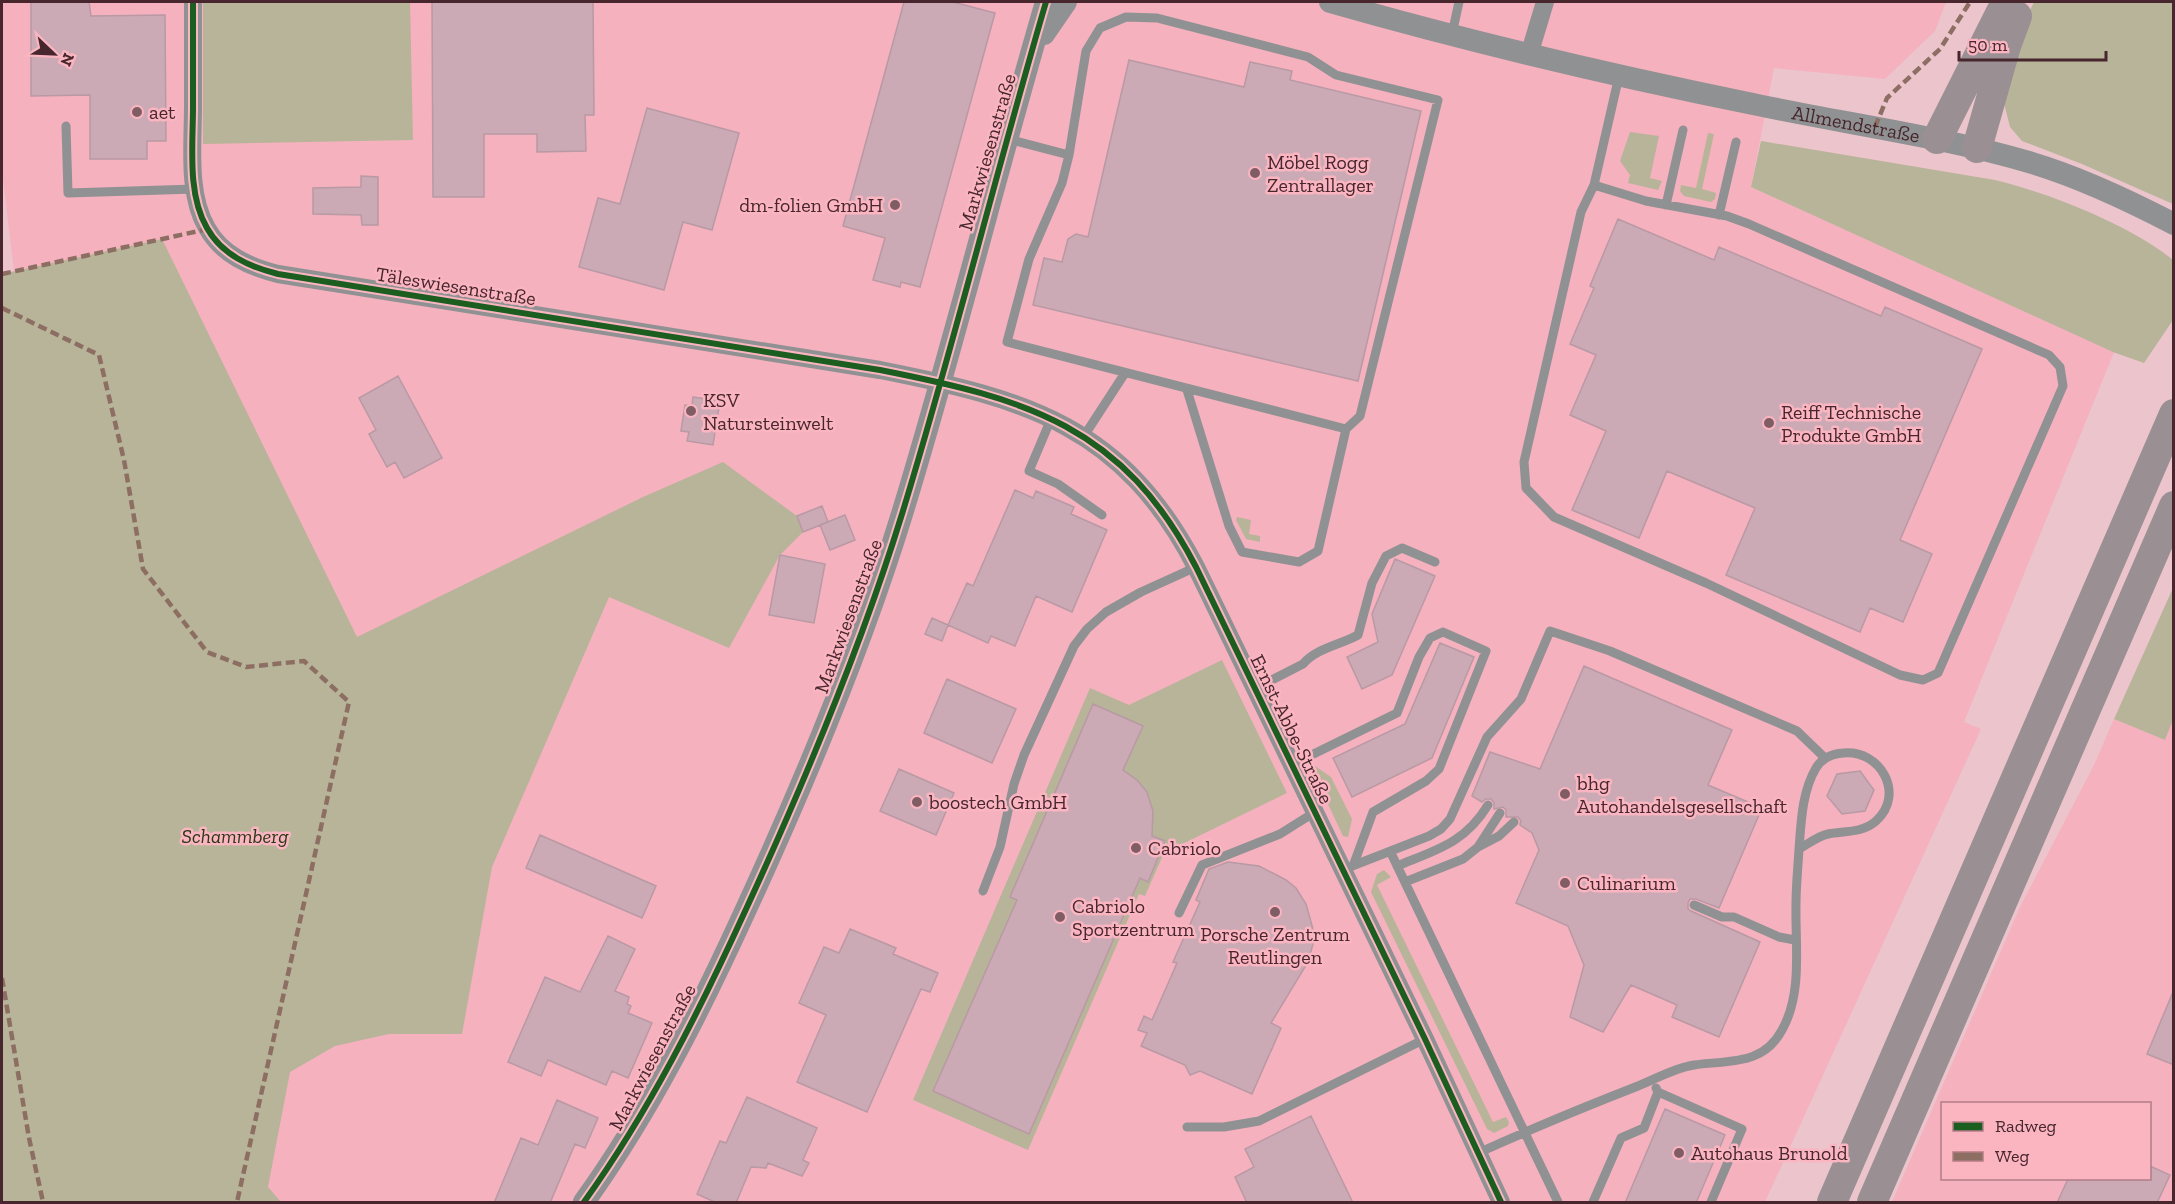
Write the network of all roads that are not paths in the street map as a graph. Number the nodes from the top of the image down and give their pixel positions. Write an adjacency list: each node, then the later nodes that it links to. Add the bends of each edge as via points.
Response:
1 (192, 2): 21 (street, Täleswiesenstraße)
2 (1046, 2): 10 (street, Markwiesenstraße)
3 (1066, 2): 10 (street, via 1046,33)
4 (1330, 2): 9 (street, Allmendstraße)
5 (1459, 2): 9 (lane)
6 (1545, 2): 11 (street)
7 (2006, 2): 16 (highway)
8 (2023, 2): 18 (highway)
9 (1452, 36): 11 (street, Allmendstraße)
10 (1034, 43): 15 (street, Markwiesenstraße)
11 (1529, 55): 12 (street, Allmendstraße)
12 (1619, 76): 16 (street, Allmendstraße); 20 (lane)
13 (66, 126): 21 (lane, via 68,193)
14 (1683, 130): 22 (lane)
15 (1008, 139): 19 (lane); 26 (street, Markwiesenstraße)
16 (1937, 139): 18 (street, Allmendstraße)
17 (1736, 142): 23 (lane)
18 (1977, 148): 24 (street, Allmendstraße, via 2108,191)
19 (1069, 155): 25 (lane, via 1062,183 1029,259 1006,342); 30 (lane, via 1086,51 1100,28 1126,17 1157,18 1308,57 1336,75 1438,100 1360,416)
20 (1594, 185): 22 (lane); 23 (lane, via 1581,212 1538,396 1524,462 1526,488 1554,517 1707,583 1900,675 1923,680 1938,673 2063,386 2060,367 2049,355 1749,224)
21 (195, 189): 26 (street, Täleswiesenstraße, via 199,211 219,244 259,269)
22 (1666, 205): 23 (lane)
23 (1719, 215)
24 (2174, 224)
25 (1125, 373): 27 (lane); 31 (lane)
26 (940, 382): 29 (street, Ernst-Abbe-Straße, via 991,395); 59 (street, Markwiesenstraße, via 901,517 866,617 776,844 660,1083)
27 (1187, 390): 30 (lane); 30 (lane, via 1229,526 1242,552 1299,562 1318,551)
28 (2174, 414): 64 (highway)
29 (1051, 419): 31 (street, Ernst-Abbe-Straße); 33 (lane, via 1029,471 1058,483)
30 (1346, 429)
31 (1084, 436): 35 (street, Ernst-Abbe-Straße, via 1125,468 1158,504)
32 (2174, 506): 65 (highway)
33 (1102, 515)
34 (1435, 562): 36 (lane, via 1402,548 1386,556 1372,583 1358,635 1308,657 1303,664)
35 (1196, 567): 36 (street, Ernst-Abbe-Straße); 49 (lane, via 1106,612 1074,646 1024,755 1000,847)
36 (1254, 689): 38 (street, Ernst-Abbe-Straße)
37 (1825, 758): 44 (lane, via 1810,779); 44 (lane, via 1852,752 1866,756 1886,777 1890,794 1884,810 1867,827 1826,835); 45 (lane, via 1797,731 1610,651 1550,630 1521,699 1487,737 1450,819 1429,836)
38 (1291, 765): 40 (street, Ernst-Abbe-Straße); 47 (lane, via 1397,712 1430,638 1443,632 1486,651 1439,769 1373,812)
39 (1488, 805): 46 (lane, via 1468,832 1446,846)
40 (1315, 812): 47 (street, Ernst-Abbe-Straße); 51 (lane, via 1280,834 1202,865)
41 (1500, 813): 43 (lane)
42 (1514, 822): 43 (lane)
43 (1478, 847): 48 (lane, via 1463,859)
44 (1799, 849): 52 (lane)
45 (1390, 851): 46 (lane); 47 (lane)
46 (1397, 866): 48 (lane)
47 (1348, 868): 53 (street, Ernst-Abbe-Straße)
48 (1405, 882): 57 (lane)
49 (983, 891)
50 (1694, 905): 52 (lane)
51 (1179, 913)
52 (1796, 940): 54 (lane, via 1792,998 1785,1024 1775,1041 1742,1061 1694,1065)
53 (1425, 1040): 56 (lane, via 1259,1121); 58 (street, Ernst-Abbe-Straße)
54 (1653, 1080): 55 (lane); 57 (lane)
55 (1658, 1092): 62 (lane, via 1644,1128 1621,1138); 63 (lane, via 1742,1129)
56 (1187, 1127)
57 (1524, 1133): 58 (lane); 61 (lane)
58 (1478, 1153): 60 (street, Ernst-Abbe-Straße)
59 (584, 1203)
60 (1502, 1203)
61 (1558, 1203)
62 (1593, 1203)
63 (1711, 1203)
64 (1832, 1203)
65 (1872, 1203)

